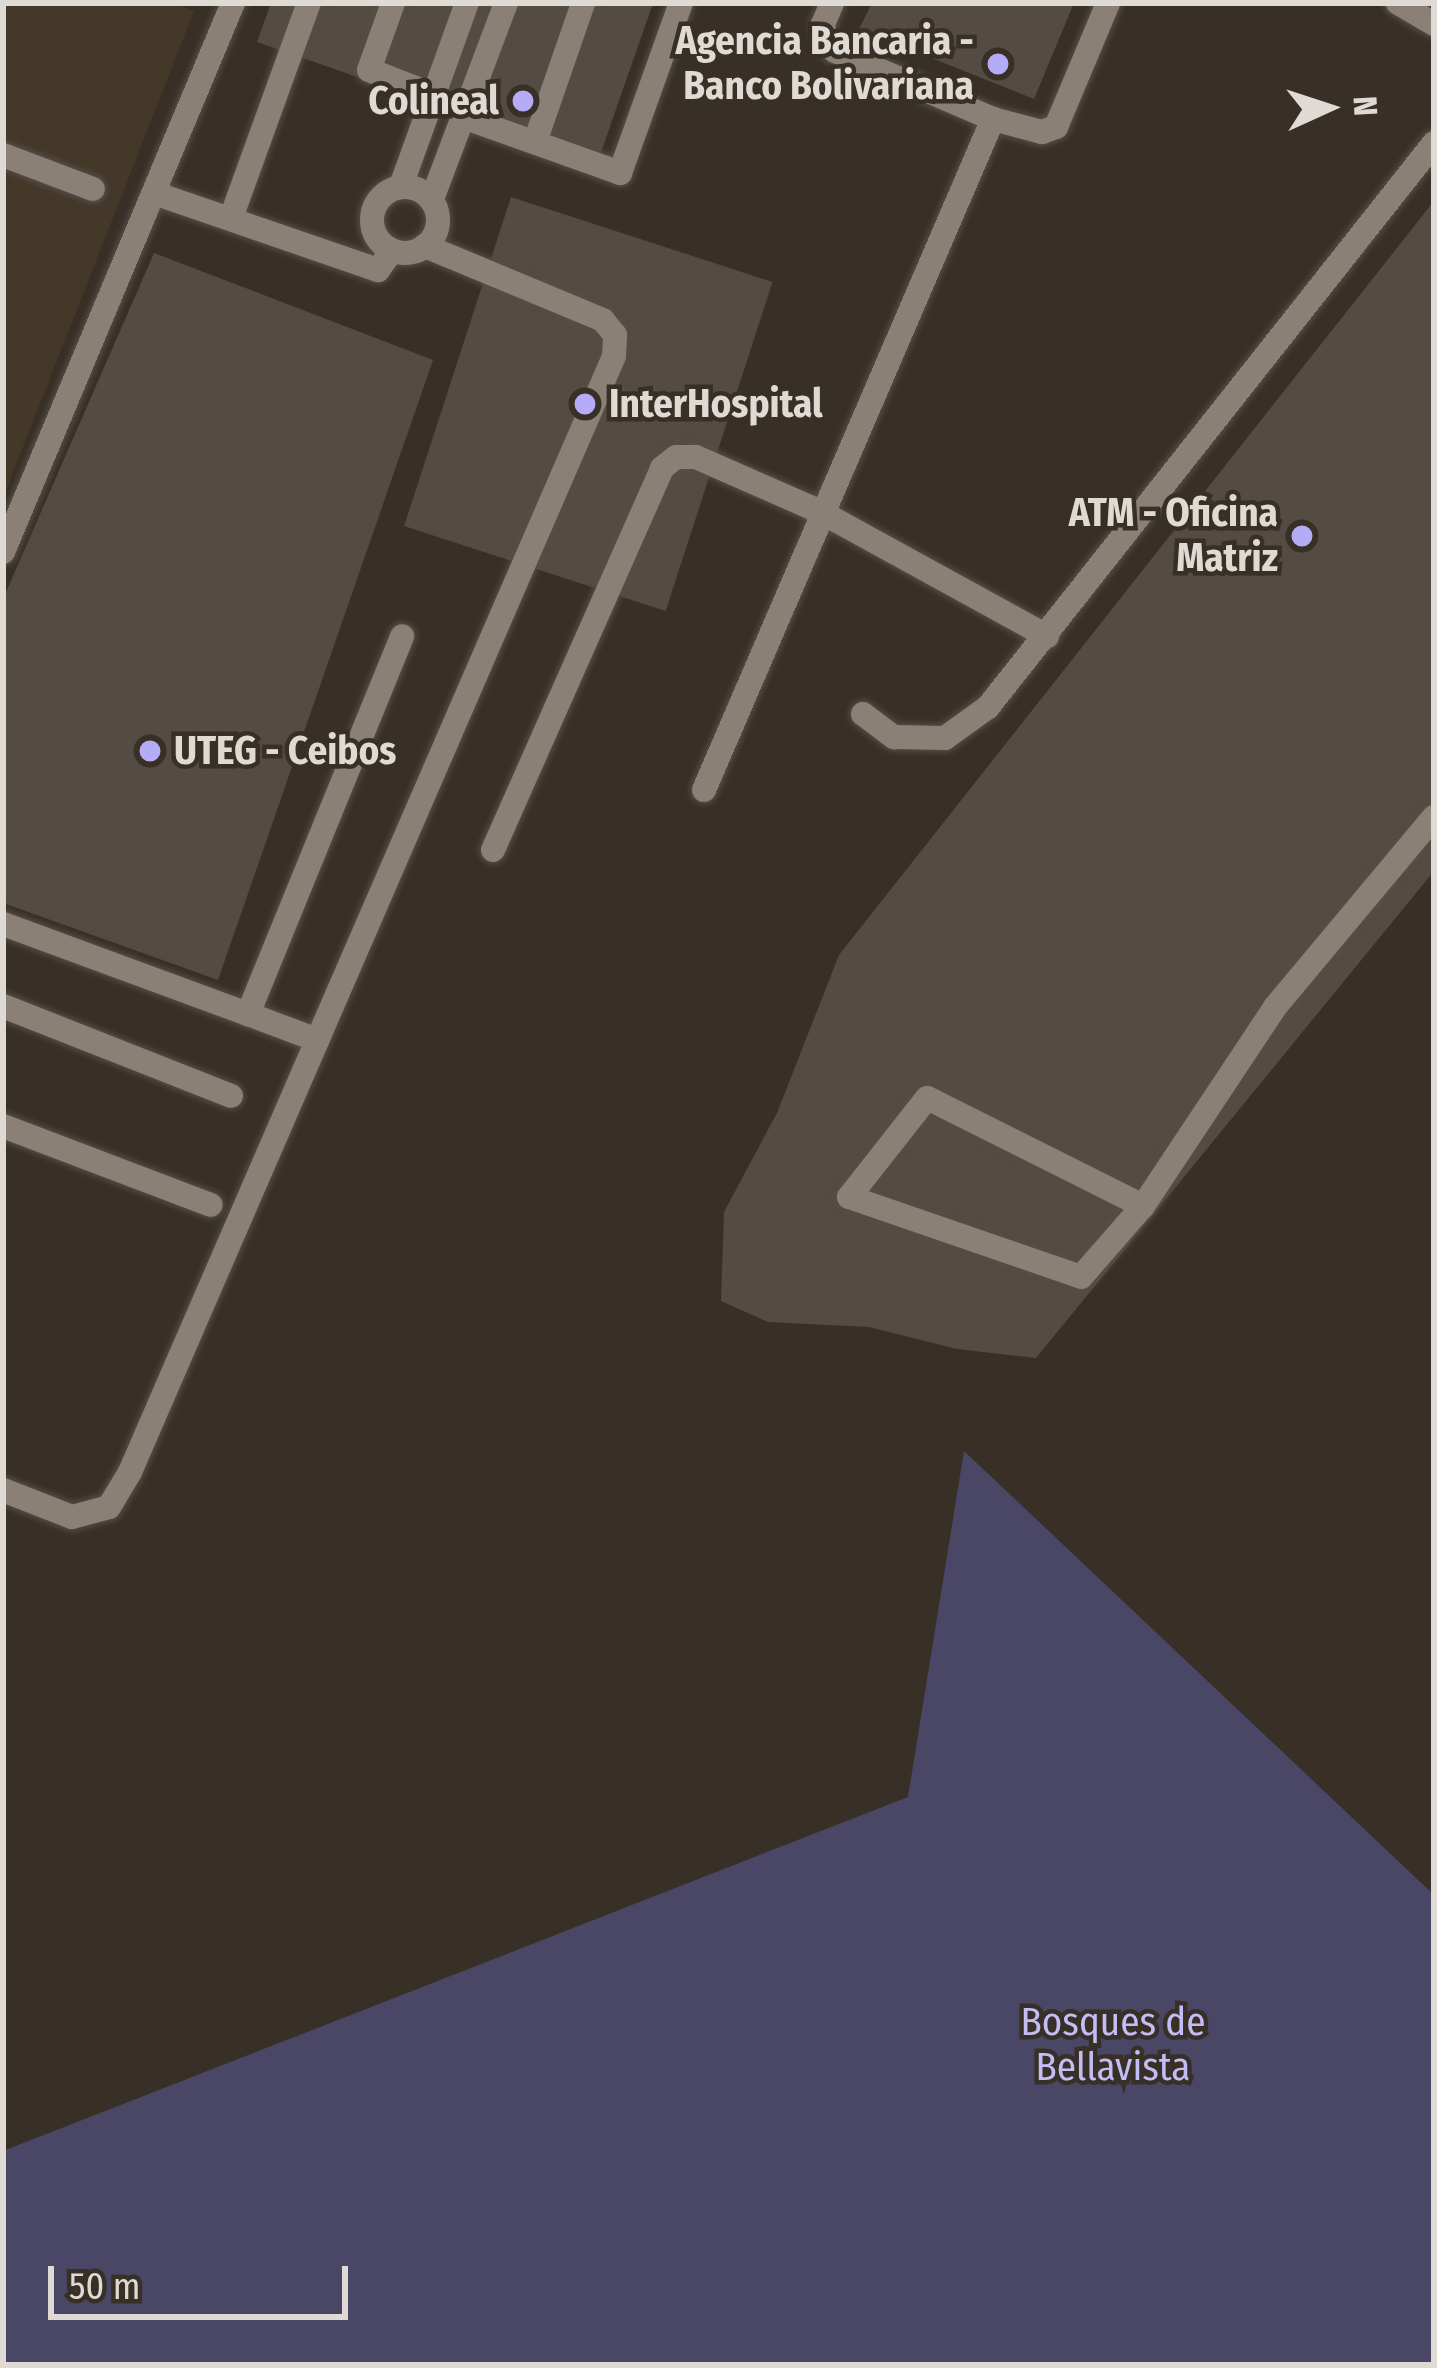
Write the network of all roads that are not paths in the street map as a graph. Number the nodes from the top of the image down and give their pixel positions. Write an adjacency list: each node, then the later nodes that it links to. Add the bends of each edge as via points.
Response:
1 (232, 3): 20 (lane)
2 (309, 3): 22 (lane)
3 (394, 3): 12 (lane, via 369,70)
4 (467, 3): 12 (lane)
5 (506, 3): 13 (lane)
6 (584, 3): 15 (lane)
7 (681, 3): 15 (lane, via 620,172)
8 (832, 3): 14 (lane, via 823,24 835,51)
9 (1108, 3): 14 (lane, via 1056,127 1042,132)
10 (1398, 3): 11 (lane)
11 (1434, 24)
12 (434, 95): 18 (lane)
13 (463, 117): 15 (lane); 21 (lane)
14 (993, 119): 25 (lane)
15 (535, 142)
16 (1434, 142): 28 (lane)
17 (3, 155): 19 (lane)
18 (401, 186): 21 (lane); 24 (lane, via 385,192 371,223)
19 (93, 189)
20 (157, 194): 22 (lane); 26 (lane)
21 (432, 199): 23 (lane, via 436,233)
22 (231, 218): 24 (lane, via 378,270)
23 (425, 247): 24 (lane); 36 (lane, via 603,320 615,335 614,356)
24 (392, 251)
25 (821, 512): 28 (lane); 30 (lane); 32 (lane, via 696,457 662,467)
26 (3, 552)
27 (403, 636): 35 (lane)
28 (1047, 636): 29 (lane, via 988,707 944,738 894,737)
29 (862, 714)
30 (704, 790)
31 (1434, 817): 40 (lane, via 1275,1007)
32 (493, 850)
33 (3, 924): 35 (lane)
34 (3, 1006): 37 (lane)
35 (248, 1014): 36 (lane)
36 (317, 1040): 41 (lane, via 110,1507 72,1516)
37 (231, 1096)
38 (3, 1126): 39 (lane)
39 (211, 1205)
40 (1143, 1206): 40 (lane, via 1081,1277 849,1198 927,1098)
41 (3, 1490)

